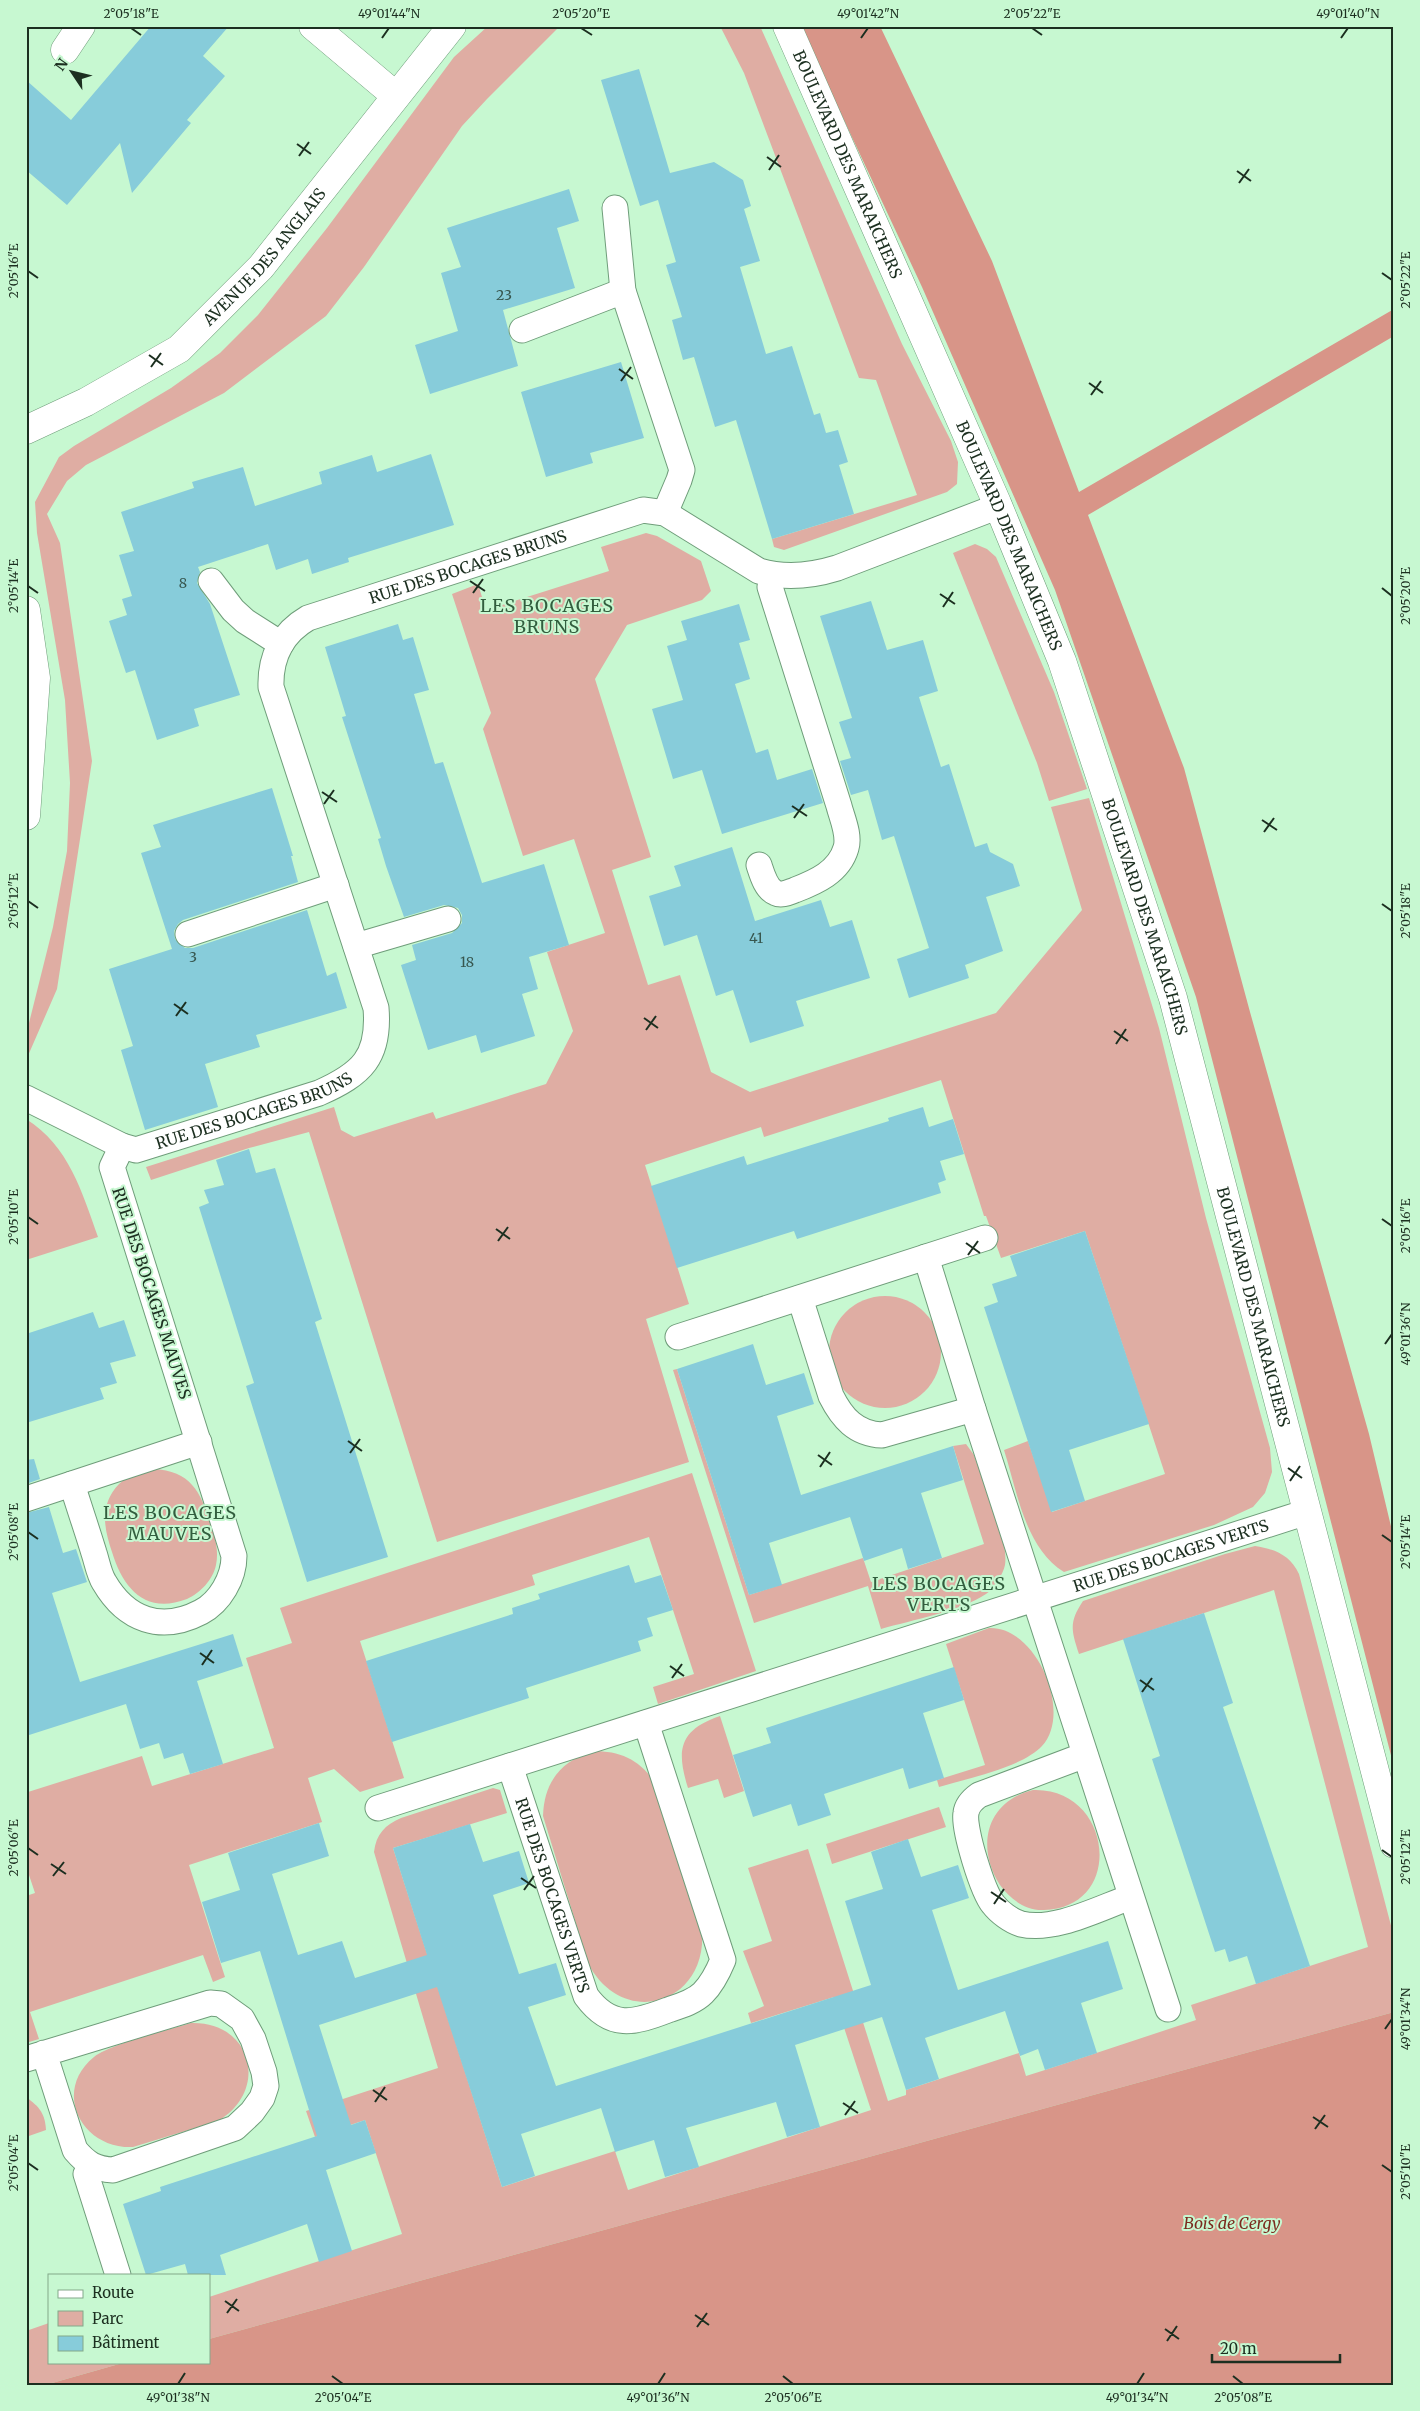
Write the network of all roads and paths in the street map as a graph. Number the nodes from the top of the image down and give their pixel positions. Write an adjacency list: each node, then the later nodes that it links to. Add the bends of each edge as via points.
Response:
1 (81, 26): 5 (street)
2 (313, 26): 6 (street)
3 (452, 26): 6 (street, AVENUE DES ANGLAIS)
4 (787, 26): 11 (street, BOULEVARD DES MARAICHERS)
5 (65, 50)
6 (396, 96): 10 (street, AVENUE DES ANGLAIS, via 261,267 179,349 86,402)
7 (615, 208): 8 (lane)
8 (623, 291): 9 (lane); 12 (lane, via 682,470)
9 (522, 330)
10 (26, 430)
11 (999, 506): 13 (lane, RUE DES BOCAGES BRUNS, via 838,568 812,575); 36 (street, BOULEVARD DES MARAICHERS, via 1062,661 1174,998)
12 (665, 513): 13 (lane, RUE DES BOCAGES BRUNS, via 745,564); 16 (lane, RUE DES BOCAGES BRUNS, via 652,510 633,512 308,618 295,626)
13 (772, 575): 21 (lane, via 770,587 847,839 842,856 830,871 816,881 783,894 770,889)
14 (211, 581): 16 (lane, via 233,610)
15 (26, 610): 18 (street)
16 (281, 644): 22 (lane, RUE DES BOCAGES BRUNS, via 270,670 271,687)
17 (26, 647): 18 (lane)
18 (36, 678): 19 (street)
19 (26, 810): 20 (street)
20 (26, 816)
21 (759, 864)
22 (336, 885): 24 (lane); 25 (lane, RUE DES BOCAGES BRUNS)
23 (448, 919): 25 (lane)
24 (188, 934)
25 (356, 946): 27 (lane, RUE DES BOCAGES BRUNS, via 376,1008 378,1031 366,1061 354,1074 320,1093 151,1147 136,1150)
26 (26, 1098): 27 (lane, RUE DES BOCAGES BRUNS)
27 (122, 1146): 33 (lane, RUE DES BOCAGES MAUVES, via 112,1167)
28 (985, 1238): 29 (lane)
29 (926, 1257): 30 (lane); 32 (lane)
30 (800, 1298): 31 (lane); 32 (lane, via 831,1396 848,1423 882,1435)
31 (678, 1337)
32 (973, 1409): 37 (lane)
33 (199, 1442): 34 (lane); 34 (lane, RUE DES BOCAGES MAUVES, via 234,1556 234,1570 228,1584 207,1609 189,1618 163,1624 149,1621 116,1599 103,1581)
34 (72, 1484): 35 (lane)
35 (26, 1499)
36 (1307, 1512): 37 (lane, RUE DES BOCAGES VERTS); 42 (street, BOULEVARD DES MARAICHERS)
37 (1035, 1598): 38 (lane, RUE DES BOCAGES VERTS); 39 (lane)
38 (646, 1723): 40 (lane, RUE DES BOCAGES VERTS); 40 (lane, RUE DES BOCAGES VERTS, via 723,1960 702,1995 639,2021 623,2021 603,2014 586,1996)
39 (1085, 1755): 43 (lane); 43 (lane, via 979,1795 966,1812 968,1837 992,1903 1018,1923 1057,1924)
40 (510, 1766): 41 (lane, RUE DES BOCAGES VERTS)
41 (378, 1808)
42 (1394, 1844)
43 (1131, 1897): 44 (lane)
44 (1168, 2009)
45 (35, 2056): 46 (lane, via 75,2150); 46 (lane, via 210,2003 232,2010 242,2019 253,2039 266,2086 252,2112 235,2128 113,2170)
46 (91, 2166): 47 (lane, via 86,2174)
47 (118, 2274)

